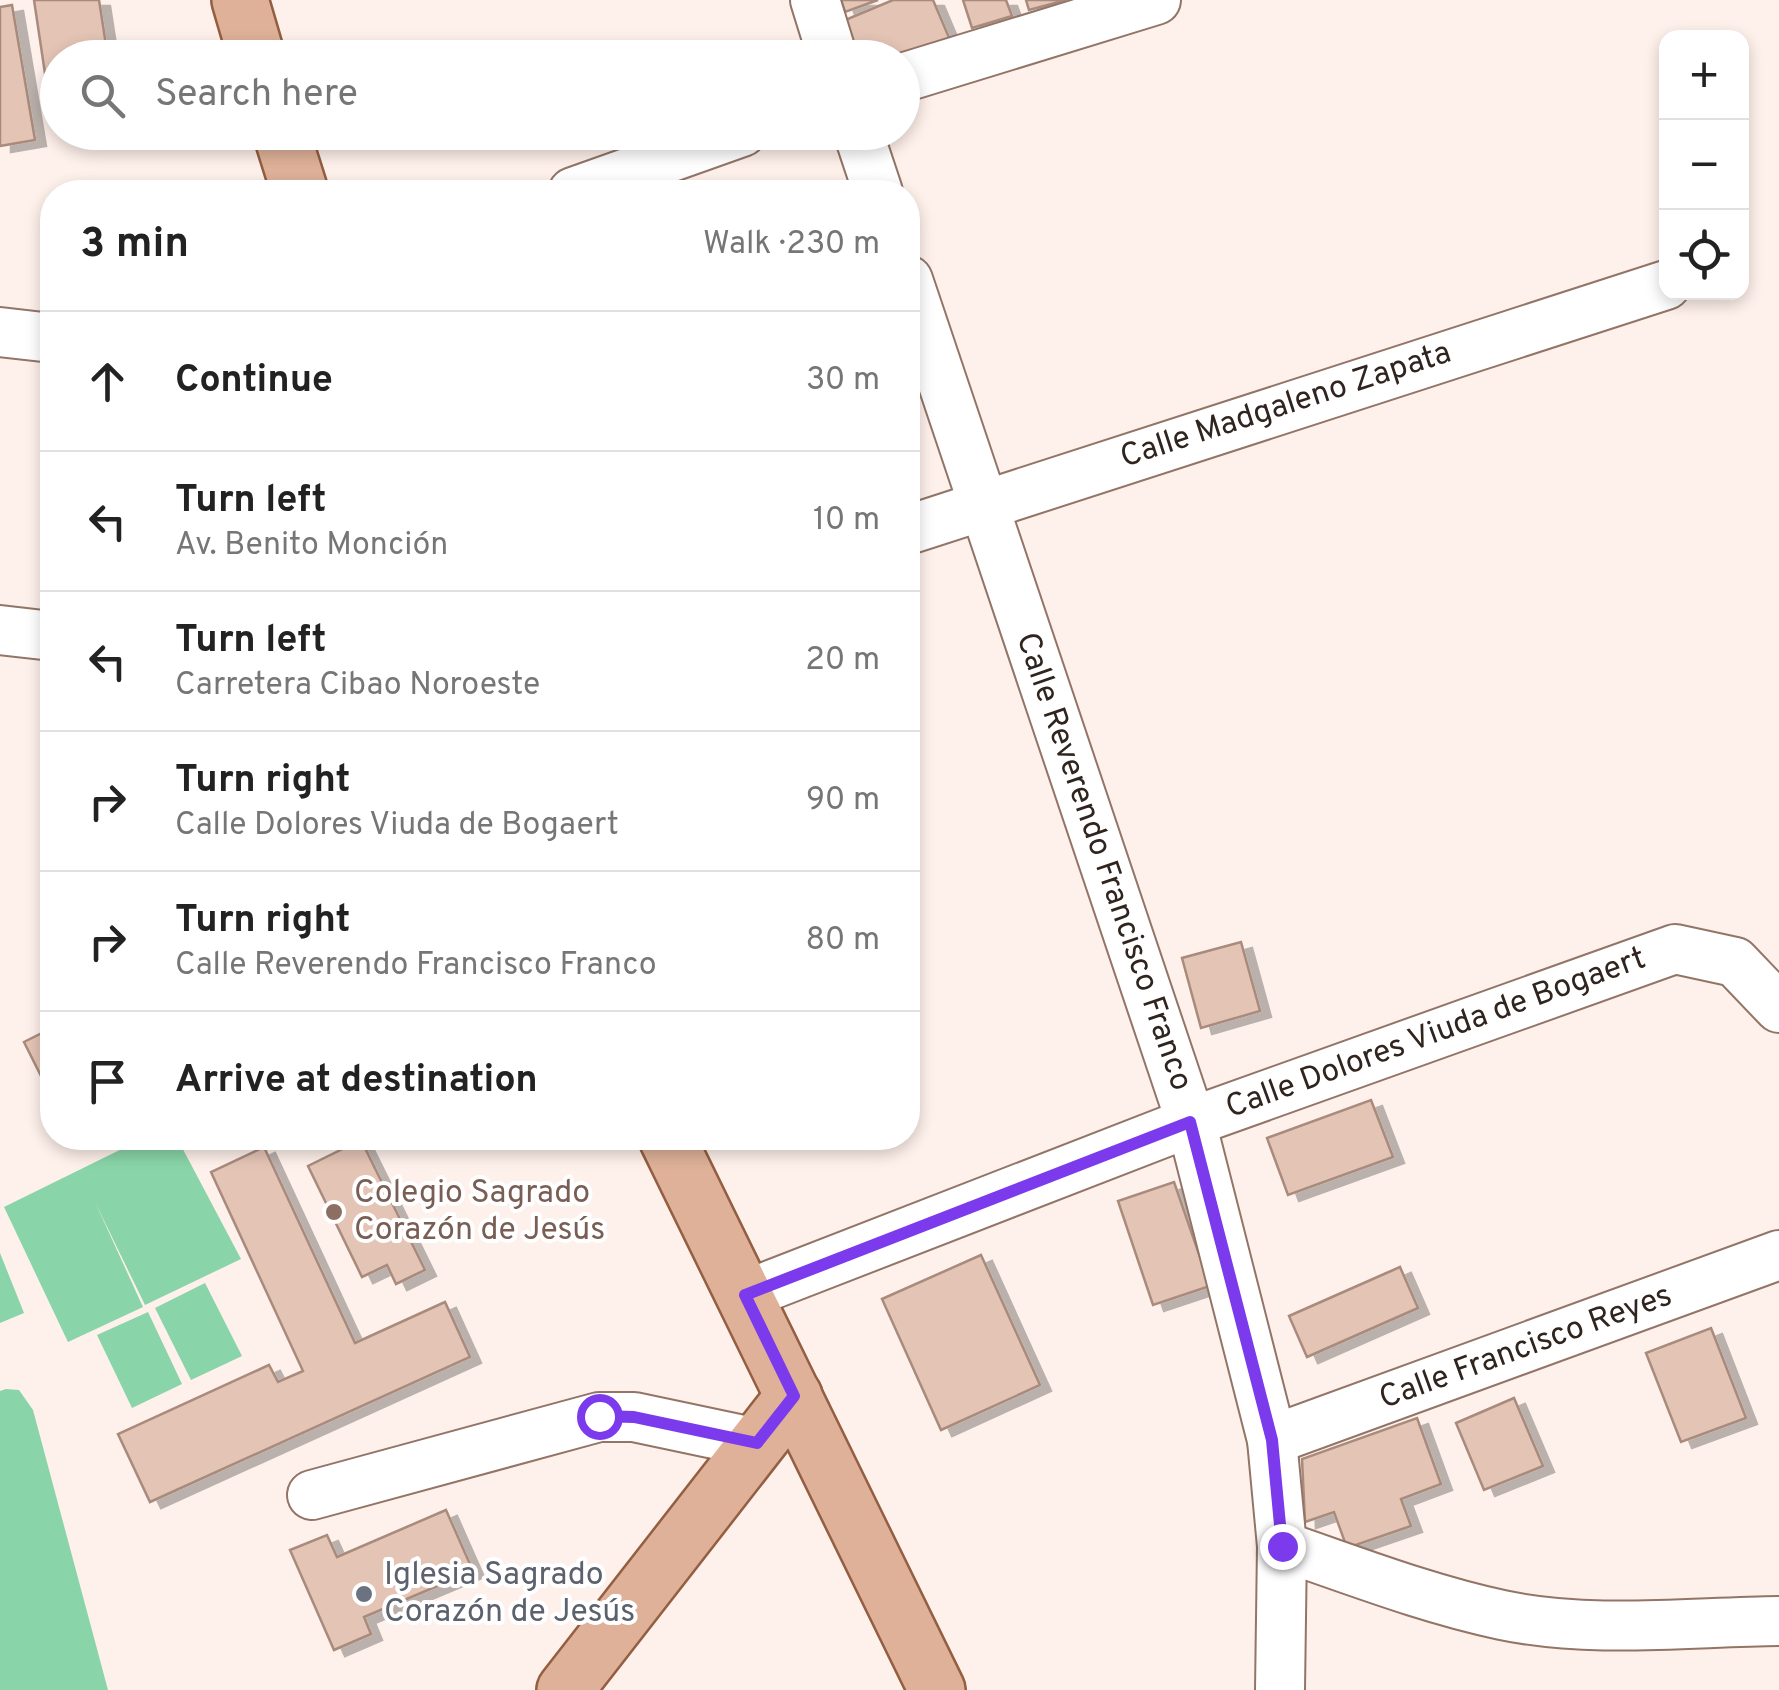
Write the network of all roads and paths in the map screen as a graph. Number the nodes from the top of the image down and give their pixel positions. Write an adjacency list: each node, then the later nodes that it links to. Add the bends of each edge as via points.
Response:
1 (240, 0): 4 (main road)
2 (815, 0): 5 (street)
3 (1156, 0): 6 (street)
4 (251, 40)
5 (827, 40)
6 (920, 72)
7 (287, 150): 10 (main road)
8 (691, 150): 11 (street)
9 (864, 150): 12 (street)
10 (296, 180)
11 (607, 180)
12 (874, 180)
13 (1659, 287): 17 (street, Calle Madgaleno Zapata)
14 (920, 316): 17 (street, Calle Reverendo Francisco Franco)
15 (0, 332): 16 (street)
16 (40, 337)
17 (983, 503): 18 (street, Calle Madgaleno Zapata); 22 (street, Calle Reverendo Francisco Franco)
18 (920, 526)
19 (0, 630): 20 (street)
20 (40, 635)
21 (1779, 1008): 22 (street, Calle Dolores Viuda de Bogaert, via 1735,962 1675,949)
22 (1190, 1122): 25 (street, Calle Dolores Viuda de Bogaert); 27 (street, Calle Reverendo Francisco Franco)
23 (673, 1150): 25 (main road)
24 (1779, 1255): 27 (street, Calle Francisco Reyes)
25 (745, 1295): 26 (main road)
26 (794, 1396): 28 (main road); 33 (main road)
27 (1272, 1440): 30 (street, Calle Reverendo Francisco Franco)
28 (757, 1443): 29 (street, via 599,1416); 32 (main road)
29 (312, 1495)
30 (1282, 1546): 31 (street, via 1505,1616 1573,1624); 34 (street, Calle Reverendo Francisco Franco)
31 (1779, 1621)
32 (564, 1690)
33 (936, 1690)
34 (1280, 1690)

